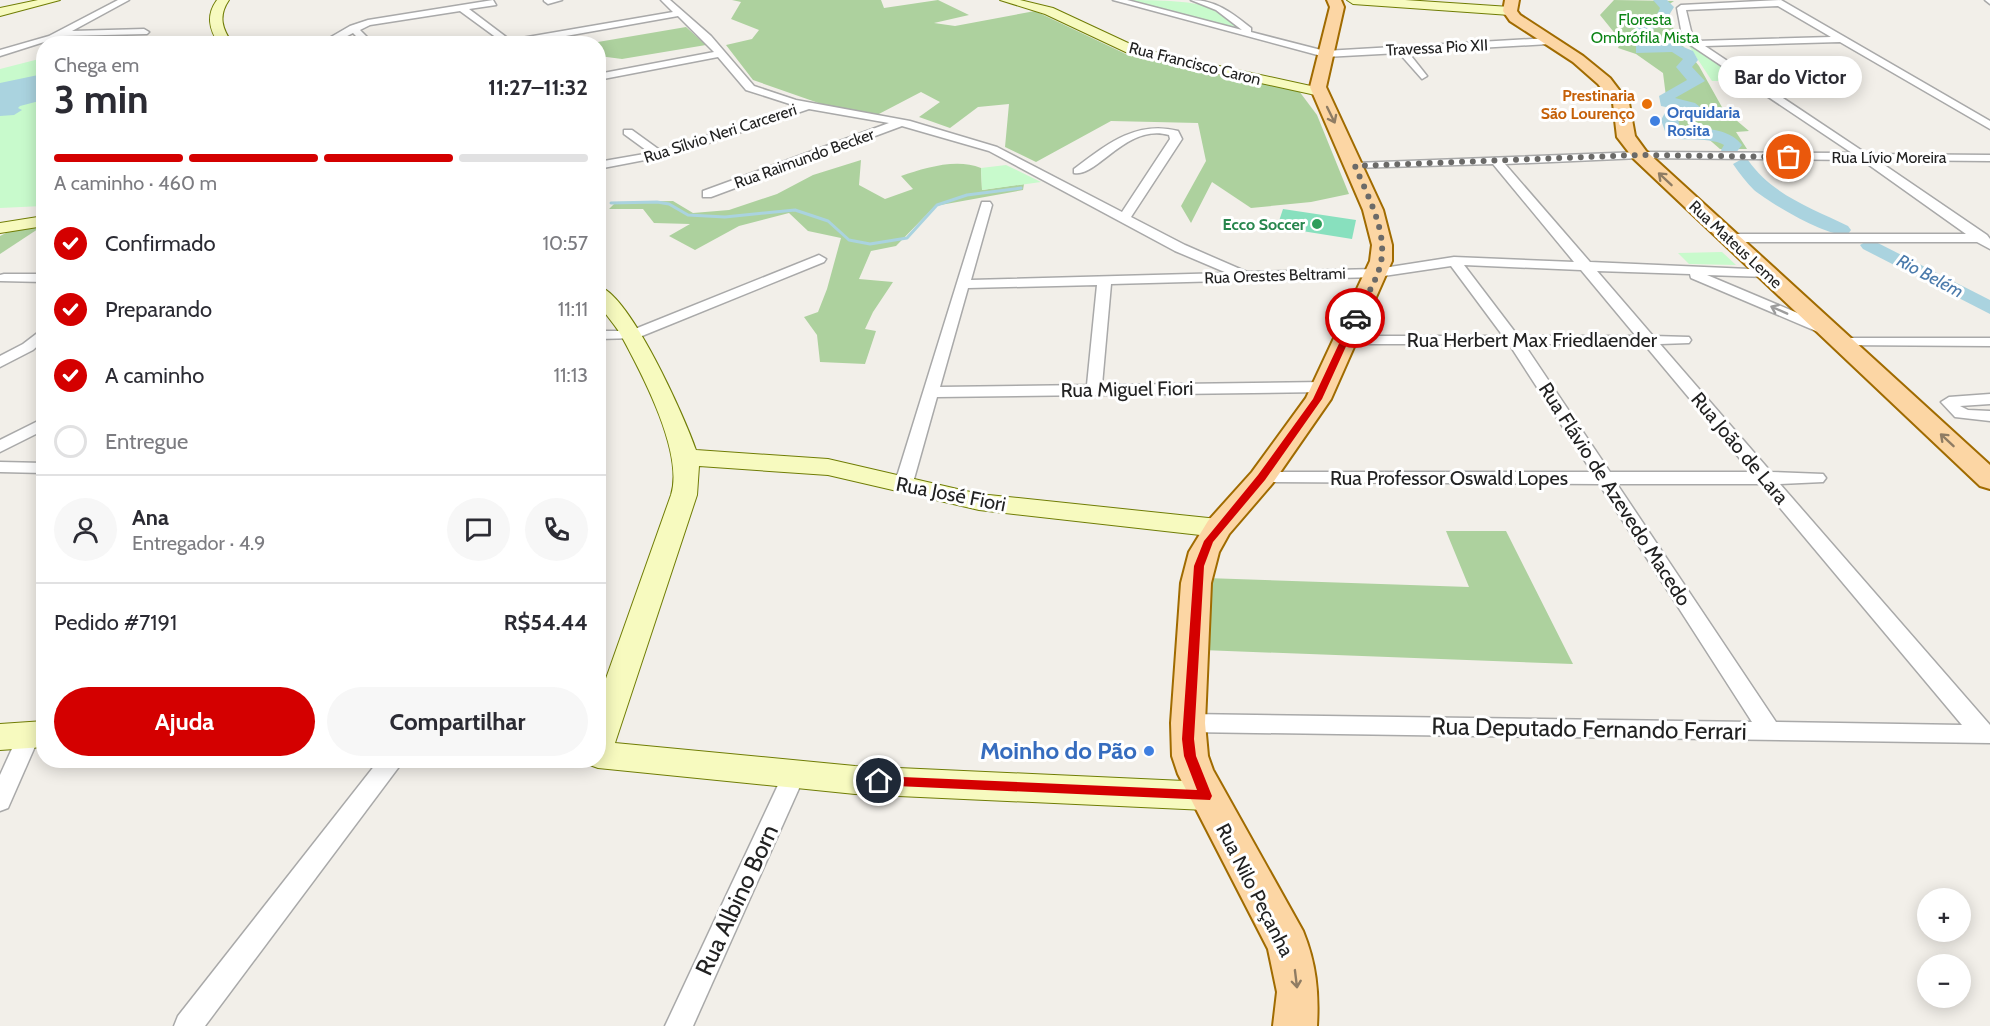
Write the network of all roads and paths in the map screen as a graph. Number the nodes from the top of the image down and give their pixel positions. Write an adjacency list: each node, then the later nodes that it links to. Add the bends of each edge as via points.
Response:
1 (54, 0): 14 (street)
2 (125, 0): 18 (street)
3 (223, 0): 20 (street, via 215,18)
4 (665, 0): 15 (street)
5 (1006, 0): 38 (street, Rua Francisco Caron, via 1049,11 1146,55)
6 (1117, 0): 25 (street, Travessa Pio XII)
7 (1195, 0): 25 (street, via 1219,8)
8 (1334, 0): 33 (main road, via 1337,7)
9 (1353, 0): 12 (street)
10 (1777, 2): 26 (street); 29 (street, via 1681,8 1688,37)
11 (493, 3): 13 (street)
12 (1511, 5): 27 (main road, Rua Mateus Leme, via 1518,21)
13 (462, 8): 16 (street); 23 (street)
14 (0, 12)
15 (680, 13): 24 (street); 32 (street)
16 (353, 28): 21 (street); 22 (street)
17 (144, 32): 18 (street)
18 (60, 34): 19 (street)
19 (54, 36)
20 (221, 36)
21 (338, 36)
22 (362, 36)
23 (498, 36)
24 (547, 36)
25 (1256, 36): 33 (street, Travessa Pio XII)
26 (1841, 39): 29 (street); 41 (street)
27 (1549, 41): 30 (street, Travessa Pio XII); 44 (main road, Rua Mateus Leme, via 1585,64 1612,89 1624,110 1626,137)
28 (36, 42): 31 (street)
29 (1695, 45): 34 (street)
30 (1401, 49): 33 (street, Travessa Pio XII); 36 (street)
31 (0, 53)
32 (722, 54): 35 (street); 39 (street, via 750,88)
33 (1325, 54): 38 (main road, via 1318,80)
34 (1739, 71): 37 (street); 45 (street)
35 (606, 76)
36 (1422, 76)
37 (1852, 82)
38 (1320, 92): 49 (main road, Rua Nilo Peçanha, one-way to 49)
39 (807, 106): 40 (street); 43 (street, Rua Sílvio Neri Carcereri)
40 (902, 122): 51 (street, Rua Raimundo Becker); 53 (street, via 1003,153)
41 (1990, 126)
42 (628, 132): 43 (street)
43 (660, 155): 48 (street, Rua Sílvio Neri Carcereri)
44 (1640, 155): 45 (street, Rua Lívio Moreira); 47 (street, Rua Lívio Moreira); 56 (main road, Rua Mateus Leme, one-way to 44)
45 (1865, 156): 46 (street, Rua Lívio Moreira); 57 (street)
46 (1990, 158)
47 (1497, 162): 49 (street, Rua Lívio Moreira); 60 (street, Rua João de Lara)
48 (606, 165)
49 (1355, 166): 62 (main road, Rua Nilo Peçanha, via 1382,245)
50 (1078, 171): 53 (street, via 1140,131 1162,129 1174,133 1176,139)
51 (707, 194)
52 (986, 205): 68 (street)
53 (1124, 218): 64 (street, via 1180,248)
54 (36, 222): 55 (street)
55 (0, 228)
56 (1729, 237): 57 (street); 63 (main road, Rua Mateus Leme)
57 (1987, 240)
58 (819, 259): 71 (street)
59 (1454, 261): 60 (street, Rua Orestes Beltrami); 62 (street, Rua Orestes Beltrami); 74 (street, Rua Flávio de Azevedo Macedo)
60 (1586, 266): 61 (street, Rua Orestes Beltrami); 75 (street, Rua João de Lara)
61 (1683, 270): 63 (street, Rua Orestes Beltrami); 72 (street, one-way to 61)
62 (1377, 273): 64 (street, Rua Orestes Beltrami); 73 (main road, Rua Nilo Peçanha)
63 (1767, 273): 72 (main road, Rua Mateus Leme)
64 (1247, 276): 67 (street, Rua Orestes Beltrami)
65 (4, 278): 66 (street)
66 (36, 278)
67 (1104, 280): 68 (street, Rua Orestes Beltrami); 82 (street)
68 (963, 284): 83 (street)
69 (606, 300): 71 (street)
70 (606, 335): 71 (street)
71 (632, 335): 88 (street)
72 (1837, 338): 77 (street); 95 (main road, Rua Mateus Leme, one-way to 72)
73 (1345, 340): 74 (street, Rua Herbert Max Friedlaender); 81 (main road, Rua Nilo Peçanha)
74 (1514, 340): 75 (street, Rua Herbert Max Friedlaender); 92 (street, Rua Flávio de Azevedo Macedo)
75 (1649, 340): 76 (street, Rua Herbert Max Friedlaender); 93 (street, Rua João de Lara)
76 (1684, 340)
77 (1990, 342)
78 (36, 347): 79 (street); 80 (street)
79 (0, 349)
80 (0, 362)
81 (1323, 387): 82 (street, Rua Miguel Fiori); 91 (main road, Rua Nilo Peçanha)
82 (1094, 390): 83 (street, Rua Miguel Fiori)
83 (931, 392): 96 (street)
84 (1990, 399): 85 (street, via 1949,402 1962,414)
85 (1990, 416)
86 (36, 427): 87 (street)
87 (0, 447)
88 (686, 457): 96 (street, Rua José Fiori, via 828,467); 98 (street, via 687,484)
89 (0, 467): 90 (street)
90 (36, 468)
91 (1262, 478): 92 (street, Rua Professor Oswald Lopes); 97 (main road, Rua Nilo Peçanha)
92 (1604, 478): 93 (street, Rua Professor Oswald Lopes); 100 (street, Rua Flávio de Azevedo Macedo)
93 (1766, 478): 94 (street, Rua Professor Oswald Lopes); 101 (street, Rua João de Lara)
94 (1817, 478)
95 (1990, 480)
96 (903, 486): 97 (street, Rua José Fiori, via 1003,505)
97 (1218, 528): 99 (main road, Rua Nilo Peçanha, via 1204,552 1196,583)
98 (606, 723)
99 (1188, 723): 100 (street, Rua Deputado Fernando Ferrari); 106 (main road, Rua Nilo Peçanha, via 1190,756)
100 (1770, 731): 101 (street, Rua Deputado Fernando Ferrari)
101 (1986, 734)
102 (24, 735): 107 (street)
103 (606, 756): 105 (street)
104 (387, 768): 108 (street)
105 (794, 775): 106 (street); 109 (street, Rua Albino Born)
106 (1206, 796): 110 (main road, Rua Nilo Peçanha, one-way to 110, via 1288,945 1298,992)
107 (0, 801)
108 (188, 1026)
109 (680, 1026)
110 (1294, 1026)

